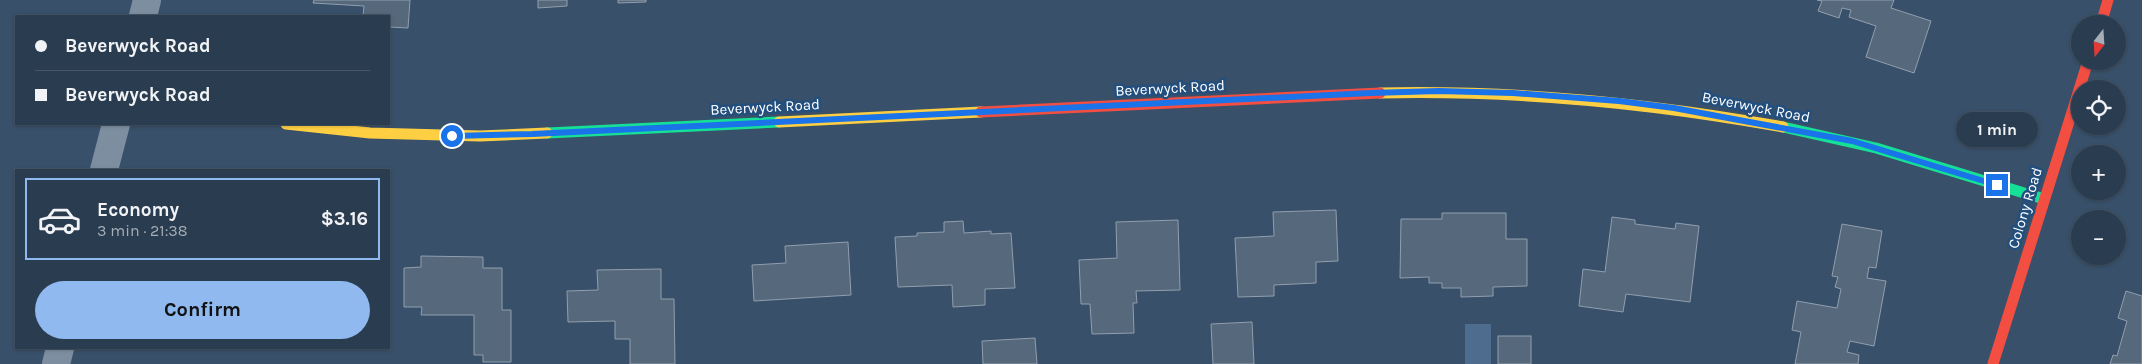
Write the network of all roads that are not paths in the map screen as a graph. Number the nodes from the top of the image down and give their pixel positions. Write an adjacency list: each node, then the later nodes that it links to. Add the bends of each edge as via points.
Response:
1 (147, 0): 3 (street)
2 (2108, 0): 4 (street)
3 (143, 15)
4 (2103, 15)
5 (2085, 70): 9 (street, Colony Road)
6 (116, 125): 8 (street)
7 (295, 125): 9 (street, Beverwyck Road, via 370,133 480,136 1370,93 1513,93 1658,105 1816,134 1885,150)
8 (104, 169)
9 (2044, 200): 12 (street, Colony Road)
10 (60, 349): 11 (street)
11 (56, 364)
12 (1993, 364)

